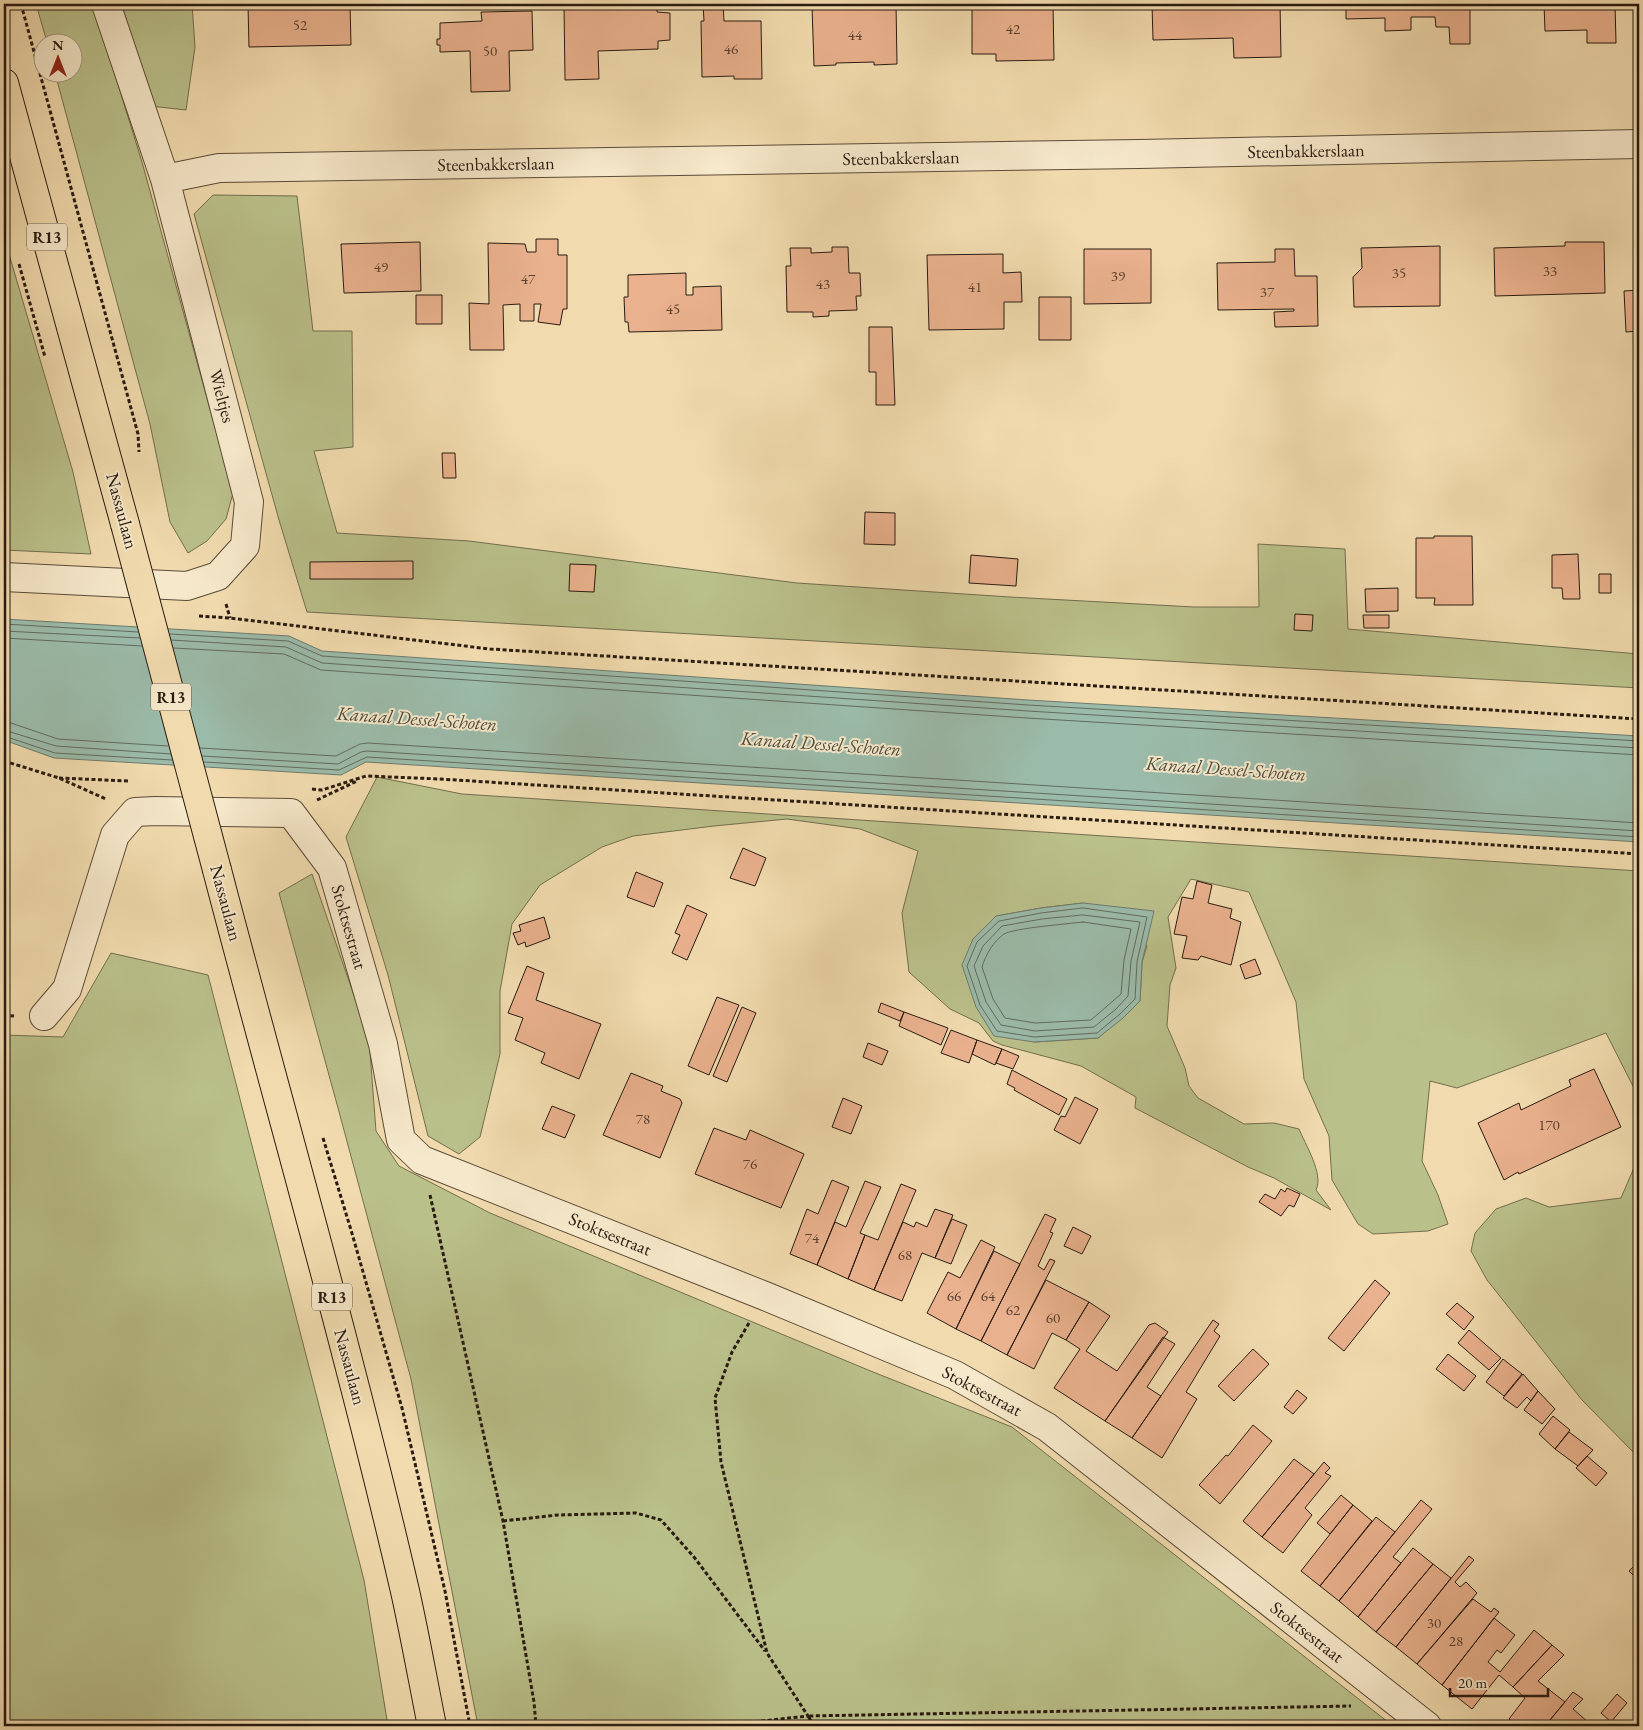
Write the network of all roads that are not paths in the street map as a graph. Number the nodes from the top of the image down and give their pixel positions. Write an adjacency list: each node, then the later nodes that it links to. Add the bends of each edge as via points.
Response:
1 (106, 4): 4 (street, Wieltjes)
2 (4, 83): 7 (main road, Nassaulaan / R13, bridge, via 317,1240 406,1594)
3 (1639, 144): 4 (street, Steenbakkerslaan, via 219,168)
4 (165, 178): 5 (street, Wieltjes, via 250,502 245,546 218,576 187,586)
5 (4, 577)
6 (44, 1016): 8 (street, Stoktsestraat, via 67,989 115,834 135,812 291,813 332,868 382,1044 401,1140 422,1160 955,1375 1047,1427)
7 (432, 1726)
8 (1427, 1726)

